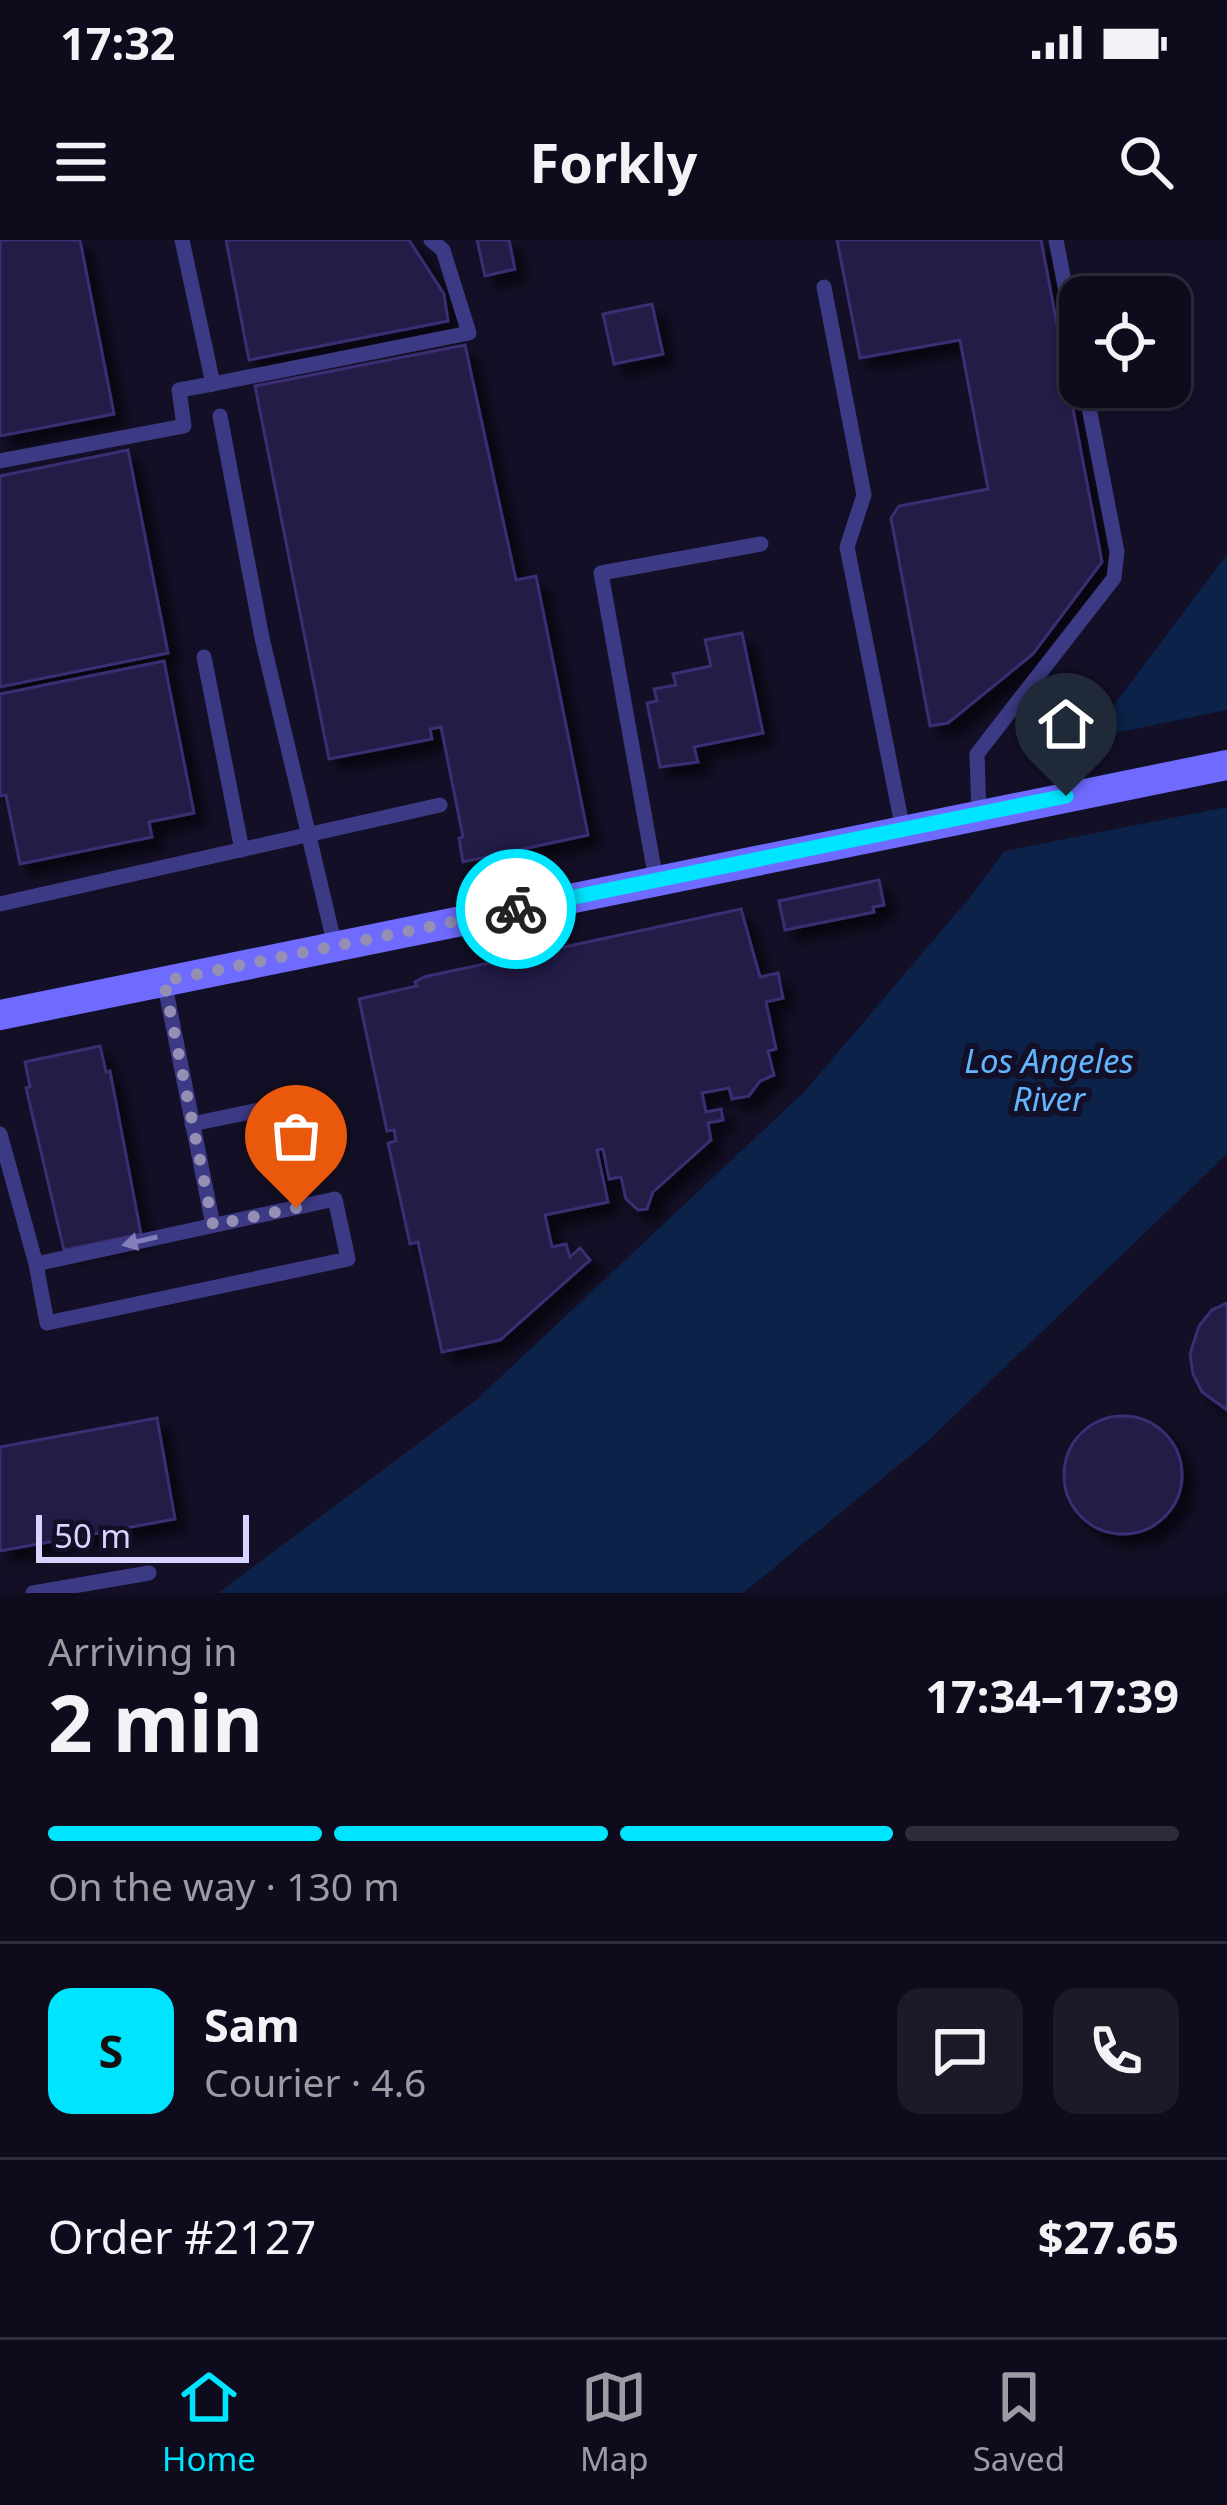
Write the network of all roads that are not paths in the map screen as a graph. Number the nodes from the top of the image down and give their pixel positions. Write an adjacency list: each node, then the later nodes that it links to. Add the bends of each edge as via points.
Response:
1 (182, 240): 6 (lane)
2 (431, 240): 6 (lane, via 443,250 469,333)
3 (1056, 240): 4 (lane)
4 (1063, 276)
5 (824, 287): 15 (lane, via 864,495 848,547)
6 (213, 384): 9 (lane, via 179,390 184,426)
7 (1089, 408): 14 (lane, via 1117,552 1114,578 977,754)
8 (220, 416): 16 (lane)
9 (0, 461)
10 (761, 544): 18 (lane, via 601,572)
11 (205, 657): 17 (lane)
12 (1227, 765): 14 (main road)
13 (440, 805): 16 (lane)
14 (979, 814): 15 (main road)
15 (904, 830): 18 (main road)
16 (310, 834): 17 (lane); 20 (lane)
17 (242, 850): 19 (lane)
18 (656, 880): 20 (main road)
19 (0, 904)
20 (335, 946): 21 (main road)
21 (164, 981): 22 (main road); 24 (lane)
22 (0, 1015)
23 (279, 1106): 24 (lane)
24 (192, 1124): 26 (lane)
25 (0, 1134): 27 (lane)
26 (213, 1225): 27 (lane, one-way to 27); 27 (lane, via 335,1199 348,1259 47,1323)
27 (35, 1264)
28 (149, 1574): 29 (lane)
29 (33, 1593)

